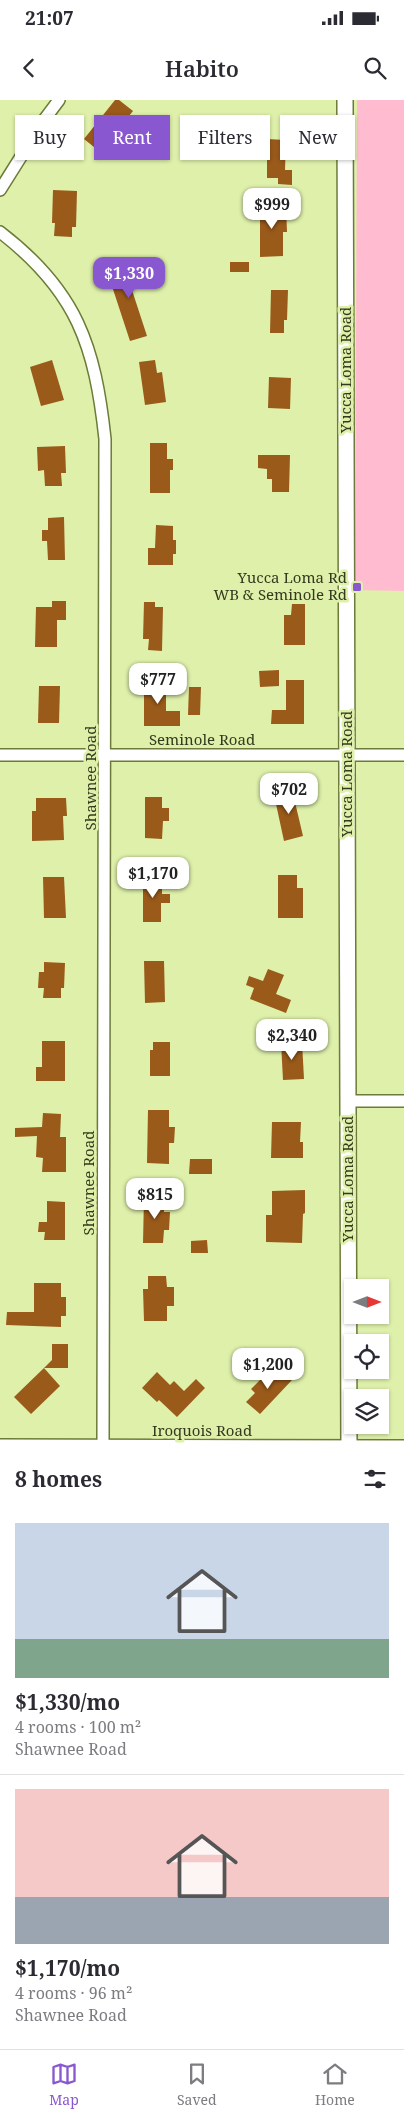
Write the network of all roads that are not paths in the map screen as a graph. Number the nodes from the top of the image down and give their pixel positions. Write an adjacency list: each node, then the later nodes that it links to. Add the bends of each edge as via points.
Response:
1 (59, 100): 3 (street)
2 (345, 100): 7 (main road, Yucca Loma Road)
3 (0, 190)
4 (0, 232): 6 (street, Shawnee Road, via 44,271 63,296 84,336 100,392 105,439)
5 (0, 755): 6 (street, Seminole Road)
6 (106, 755): 7 (street, Seminole Road); 13 (street, Shawnee Road)
7 (347, 756): 8 (street, Seminole Road); 9 (main road, Yucca Loma Road)
8 (404, 756)
9 (348, 1101): 10 (street); 14 (main road, Yucca Loma Road)
10 (404, 1101)
11 (0, 1446): 13 (street, Iroquois Road)
12 (404, 1446): 14 (street, Iroquois Road)
13 (104, 1447): 14 (street, Iroquois Road)
14 (349, 1448)

